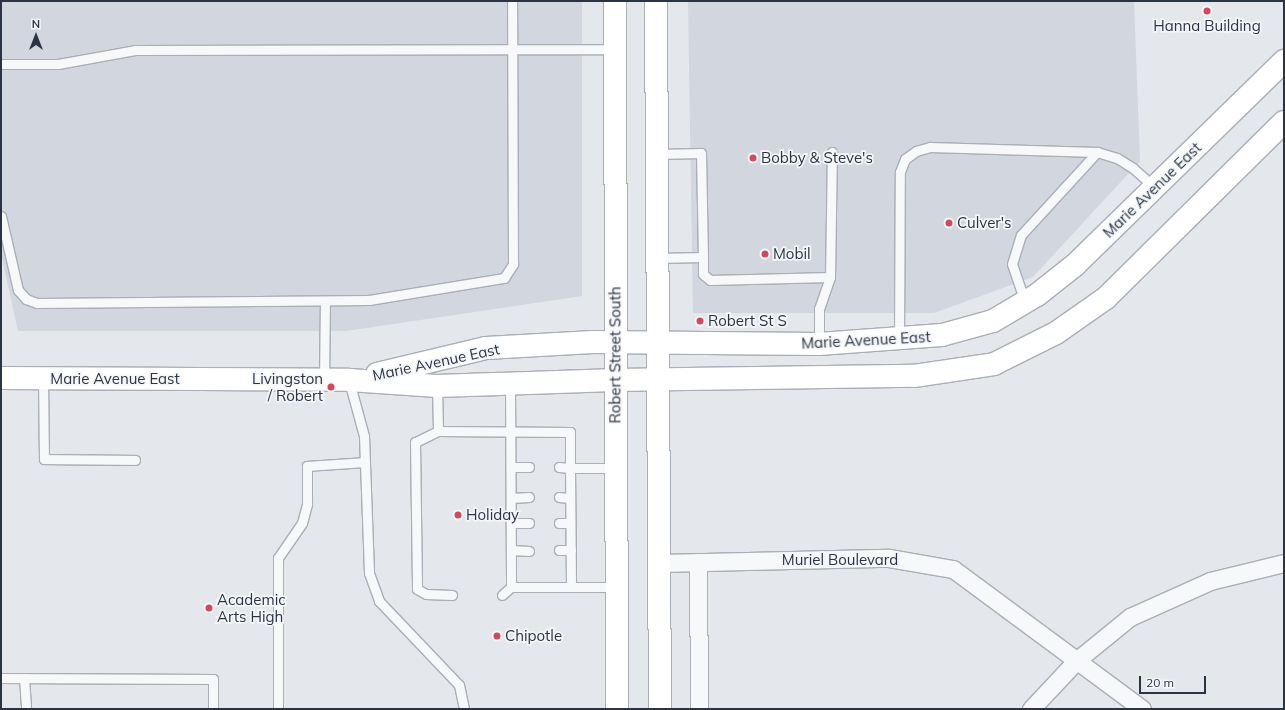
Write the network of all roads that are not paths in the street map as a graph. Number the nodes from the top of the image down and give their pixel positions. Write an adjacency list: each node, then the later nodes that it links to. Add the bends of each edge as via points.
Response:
1 (512, 1): 4 (lane)
2 (615, 1): 5 (street, Robert Street South)
3 (656, 1): 12 (street)
4 (512, 49): 5 (lane); 7 (lane, via 135,50 58,64); 18 (lane, via 513,264 510,272 496,281 369,300)
5 (615, 49): 21 (street, Robert Street South)
6 (1284, 61): 13 (street, Marie Avenue East)
7 (1, 64): 8 (lane)
8 (1, 70)
9 (1284, 122): 26 (street, Marie Avenue East, via 1106,298 1056,333 994,364 914,376)
10 (832, 152): 17 (lane)
11 (1097, 152): 13 (lane, via 1127,164); 19 (lane, via 1020,235 1012,264); 20 (lane, via 930,147 916,151 905,159 900,172)
12 (656, 154): 15 (lane, via 701,153); 16 (street)
13 (1155, 188): 19 (street, Marie Avenue East, via 1075,265)
14 (1, 216): 18 (lane, via 18,290 26,299 37,303)
15 (703, 257): 16 (lane); 17 (lane, via 703,274 710,280)
16 (658, 258): 22 (street)
17 (830, 277): 23 (lane, via 819,309)
18 (325, 301): 27 (lane)
19 (1025, 302): 20 (street, Marie Avenue East, via 993,321 942,335)
20 (899, 338): 23 (street, Marie Avenue East)
21 (615, 342): 22 (street, Marie Avenue East); 28 (street, Marie Avenue East, via 486,348); 29 (street, Robert Street South)
22 (658, 342): 23 (street, Marie Avenue East); 26 (street)
23 (819, 344)
24 (1, 378): 25 (street, Marie Avenue East)
25 (43, 378): 27 (street, Marie Avenue East); 34 (lane, via 44,459)
26 (658, 379): 29 (street, Marie Avenue East); 53 (street)
27 (324, 380): 28 (street, Marie Avenue East)
28 (349, 380): 31 (street, Marie Avenue East); 35 (lane, via 364,436)
29 (615, 380): 30 (street, Marie Avenue East); 40 (street, Robert Street South)
30 (510, 384): 31 (street, Marie Avenue East); 33 (lane)
31 (437, 386): 32 (lane)
32 (438, 430): 33 (lane); 59 (lane, via 415,442 417,589 426,594)
33 (511, 431): 36 (lane); 39 (lane, via 570,432)
34 (135, 460)
35 (365, 462): 66 (lane, via 307,466 307,504 302,523 278,558); 67 (lane, via 369,572 379,601 459,685)
36 (511, 468): 37 (lane); 43 (lane)
37 (529, 468)
38 (559, 468): 39 (lane)
39 (570, 468): 40 (lane); 44 (lane)
40 (615, 468): 58 (street, Robert Street South)
41 (529, 497): 43 (lane)
42 (559, 497): 44 (lane)
43 (511, 498): 45 (lane)
44 (570, 498): 48 (lane)
45 (511, 523): 46 (lane); 49 (lane)
46 (530, 523)
47 (559, 523): 48 (lane)
48 (570, 523): 51 (lane)
49 (511, 550): 52 (lane); 56 (lane)
50 (559, 550): 51 (lane)
51 (571, 550): 57 (lane)
52 (529, 551)
53 (660, 562): 54 (street, Muriel Boulevard); 69 (street)
54 (698, 562): 61 (street, Muriel Boulevard, via 889,558 954,569); 70 (street)
55 (1284, 563): 61 (street, via 1210,581 1130,617)
56 (511, 587): 57 (lane); 60 (lane)
57 (571, 587): 58 (lane)
58 (617, 587): 68 (street, Robert Street South)
59 (452, 595)
60 (502, 595)
61 (1076, 660): 71 (street); 72 (street, Muriel Boulevard)
62 (1, 678): 63 (lane)
63 (24, 678): 64 (lane); 65 (lane, via 213,679)
64 (26, 709)
65 (213, 709)
66 (278, 709)
67 (464, 709)
68 (617, 709)
69 (660, 709)
70 (699, 709)
71 (1031, 709)
72 (1142, 709)

